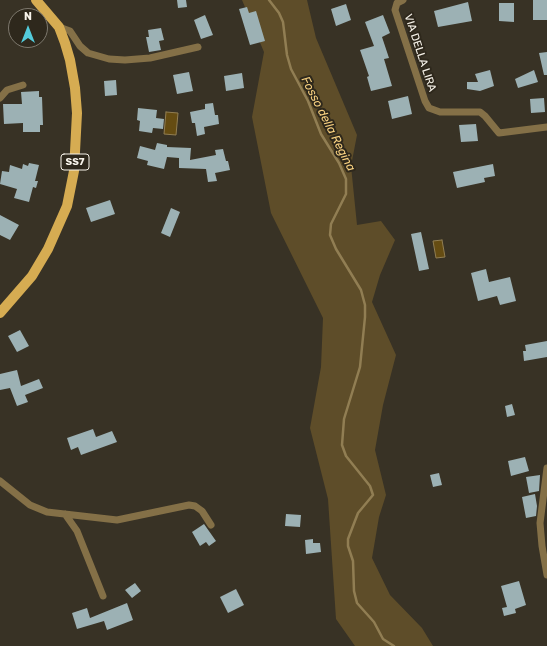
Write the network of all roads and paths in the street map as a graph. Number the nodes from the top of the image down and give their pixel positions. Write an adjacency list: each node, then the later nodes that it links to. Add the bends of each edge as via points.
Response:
1 (36, 0): 3 (main road, SS7)
2 (403, 0): 7 (street, VIA DELLA LIRA, via 397,3 395,10 429,108 440,112 480,112 499,133)
3 (59, 27): 4 (street, via 70,31 88,54 109,59 150,58); 8 (main road, SS7, via 67,48 76,103 77,140 72,182 62,219 48,249 32,276)
4 (198, 47)
5 (23, 85): 6 (street, via 7,90)
6 (0, 98)
7 (547, 126)
8 (0, 313)
9 (547, 468): 13 (street, via 540,523)
10 (0, 481): 11 (street, via 32,506 43,511)
11 (65, 514): 12 (street, via 116,520 189,505 202,510); 14 (street, via 77,531)
12 (211, 525)
13 (547, 575)
14 (103, 596)

